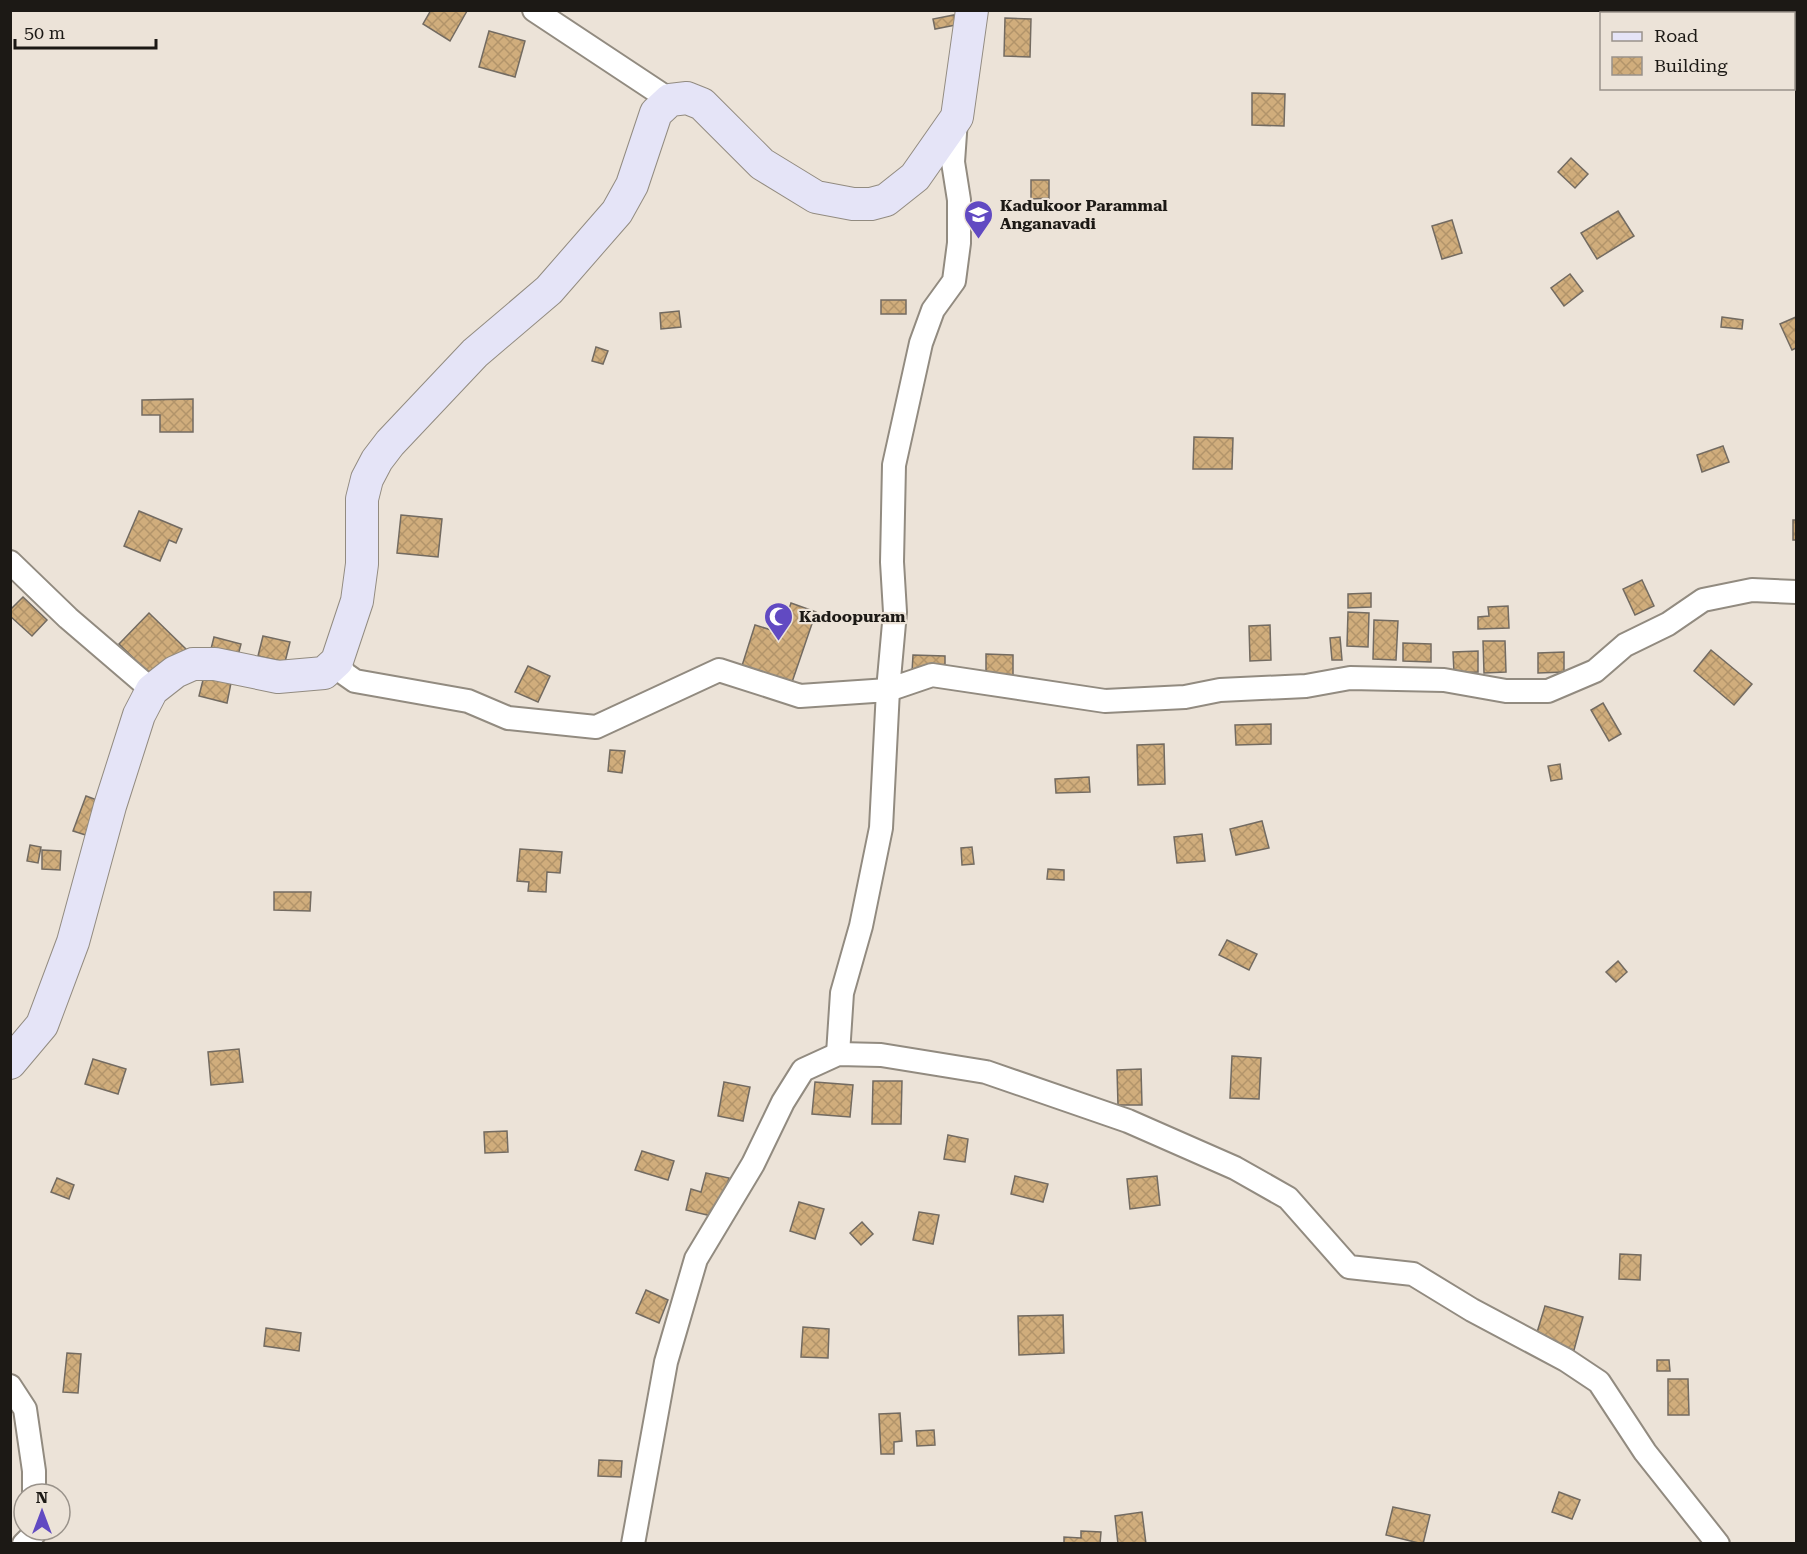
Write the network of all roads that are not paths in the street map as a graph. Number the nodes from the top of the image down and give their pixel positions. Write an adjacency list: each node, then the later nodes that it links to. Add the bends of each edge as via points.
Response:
1 (534, 10): 3 (street)
2 (972, 10): 4 (main road)
3 (670, 100): 4 (main road, via 687,98 702,104 774,173 816,197 853,204 886,200 901,189 915,177); 7 (main road, via 656,113 632,185 617,212 549,290 475,353 377,460 362,499 362,564 357,601)
4 (957, 117): 9 (street, via 953,162 959,200 959,243 954,281 933,310 921,343 894,465 892,562 896,612)
5 (12, 564): 8 (street)
6 (1797, 592): 9 (street, via 1752,590 1703,600 1668,624 1625,645 1595,670 1548,691 1506,691 1444,680 1350,678 1306,686 1105,701 932,675)
7 (337, 662): 8 (main road, via 324,673 278,677 215,664 193,664); 9 (street, via 355,681 468,701 508,718 596,727 719,670 800,696)
8 (152, 690): 11 (main road, via 139,715 73,942 42,1025)
9 (888, 690): 10 (street, via 881,828 861,926 842,993)
10 (838, 1054): 14 (street, via 803,1070 696,1259 666,1362); 15 (street, via 881,1055 986,1072 1128,1121 1235,1168 1288,1198 1349,1267 1413,1274 1599,1382 1645,1452)
11 (10, 1064)
12 (10, 1386): 13 (street, via 25,1409)
13 (34, 1482)
14 (633, 1544)
15 (1718, 1544)

